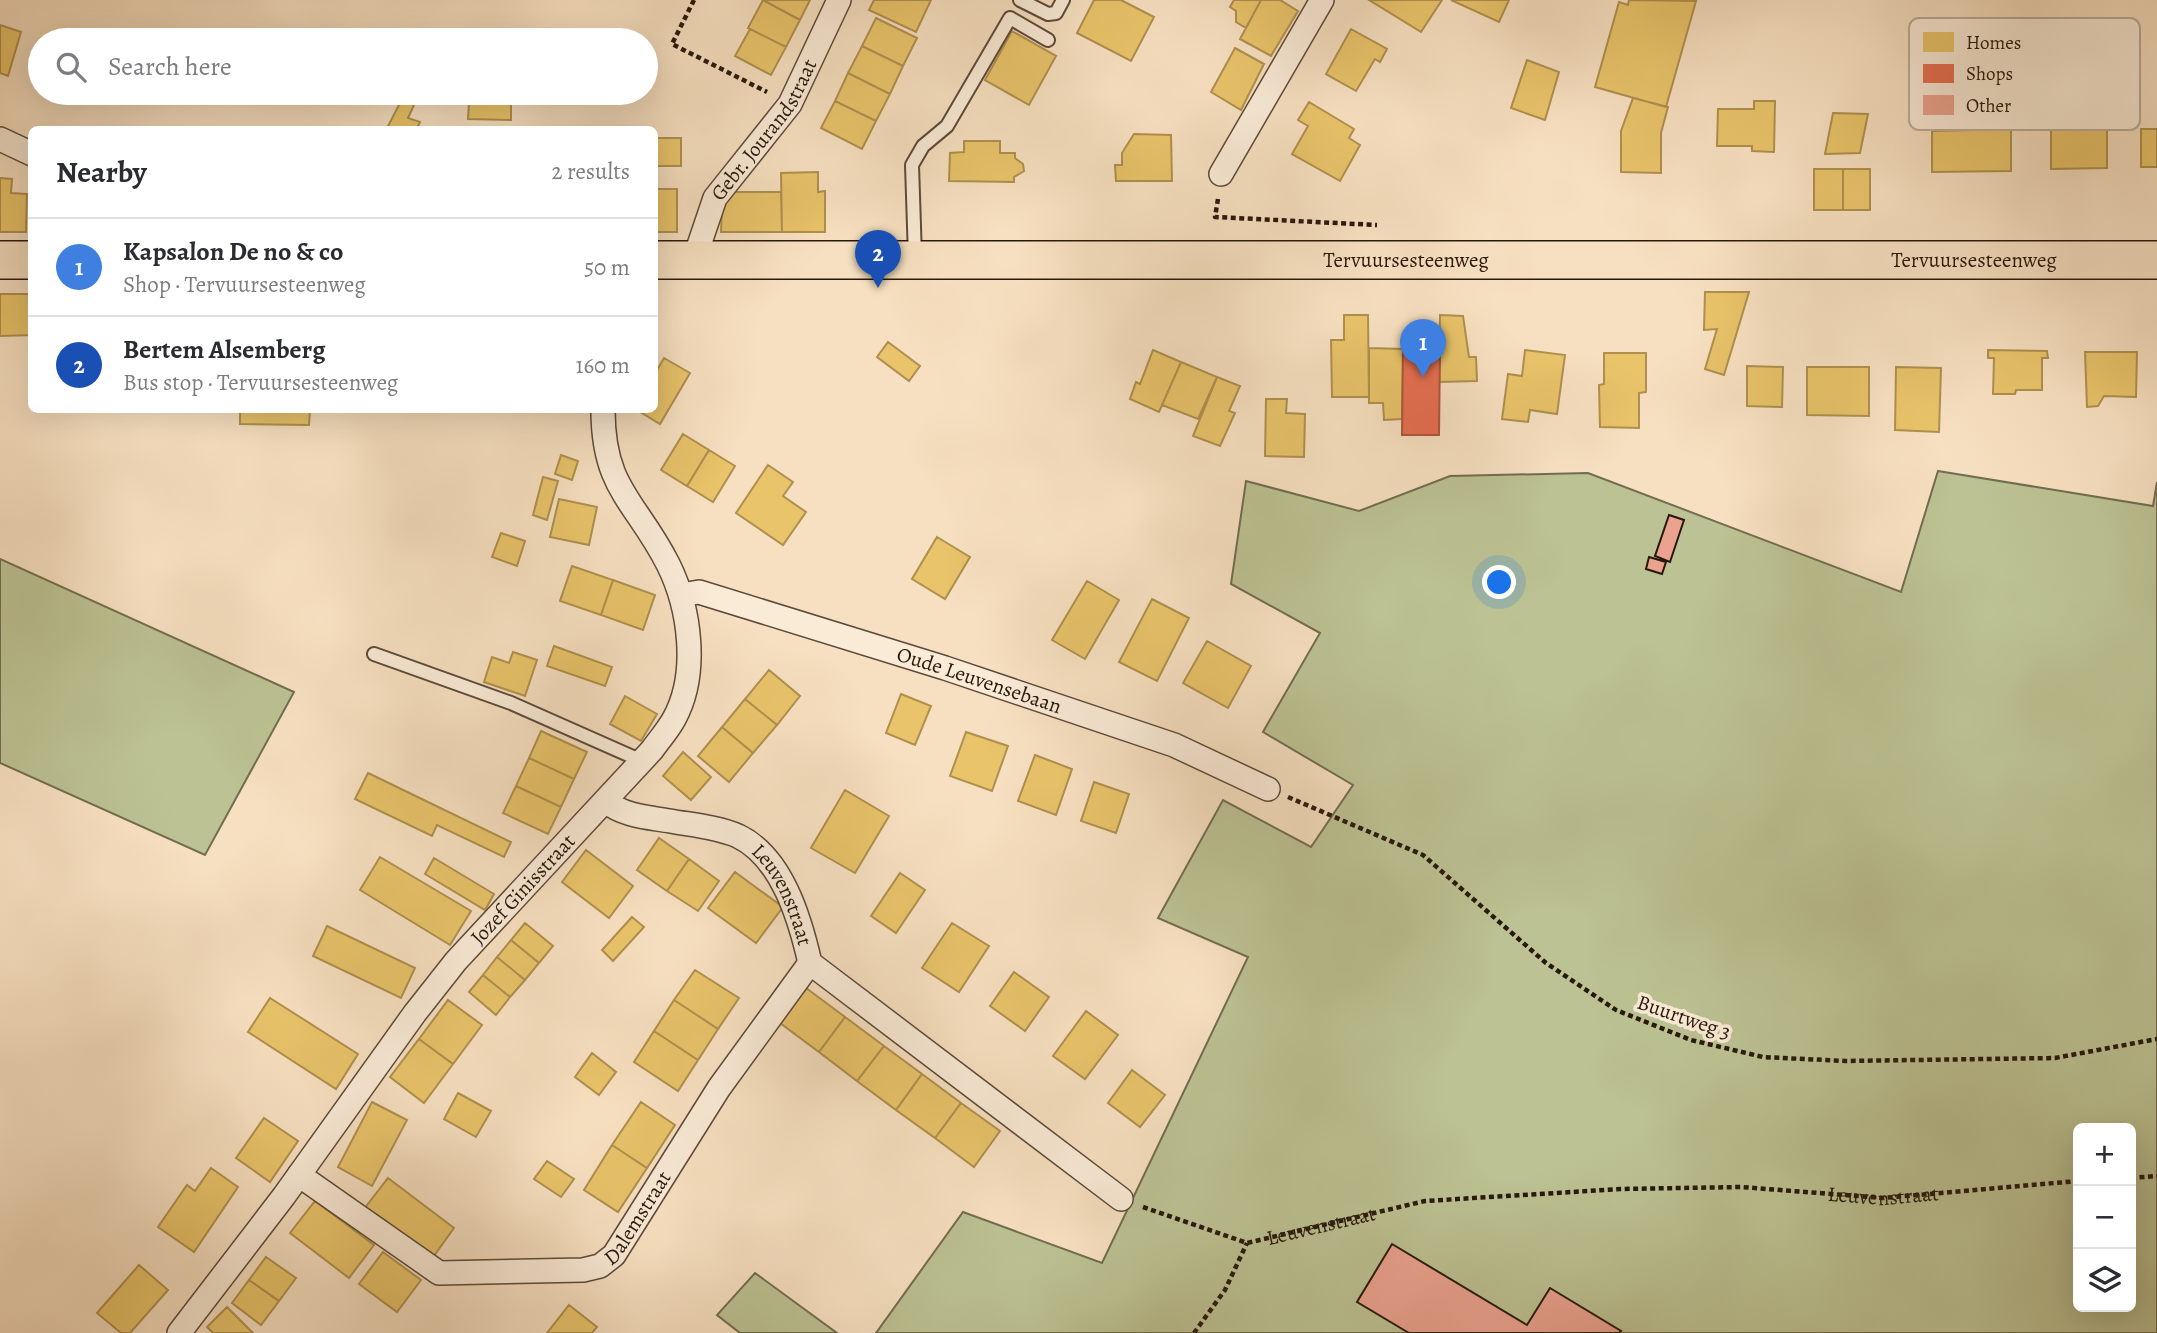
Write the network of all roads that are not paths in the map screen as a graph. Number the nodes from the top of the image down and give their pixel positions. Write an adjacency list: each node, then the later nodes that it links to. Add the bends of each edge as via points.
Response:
1 (839, 0): 12 (street, Gebr. Jourandstraat, via 790,104 715,198)
2 (1020, 0): 3 (lane, via 1056,13)
3 (1063, 0)
4 (1322, 0): 8 (street)
5 (1048, 40): 9 (lane, via 1010,18 947,126 923,146 912,164)
6 (0, 139): 7 (street)
7 (28, 152)
8 (1221, 174)
9 (915, 259): 12 (main road, Tervuursesteenweg); 13 (main road, Tervuursesteenweg)
10 (0, 260): 11 (main road)
11 (28, 260)
12 (694, 260): 14 (main road, Tervuursesteenweg)
13 (2157, 260)
14 (658, 261)
15 (603, 413): 16 (street, Jozef Ginisstraat, via 606,457 617,486 667,562)
16 (681, 596): 18 (street, Jozef Ginisstraat, via 688,631 684,693 675,718); 19 (street, Oude Leuvensebaan, via 699,592 945,668 1174,745)
17 (374, 654): 18 (lane, via 511,703)
18 (642, 761): 20 (street, Jozef Ginisstraat)
19 (1268, 789)
20 (605, 801): 21 (street, Leuvenstraat, via 619,812 709,827 739,837 766,857 802,930); 22 (street, Jozef Ginisstraat, via 456,961)
21 (810, 963): 22 (street, Dalemstraat, via 719,1088 614,1255 600,1266 439,1273); 23 (street, Leuvenstraat)
22 (299, 1175): 24 (street, Jozef Ginisstraat)
23 (1121, 1199)
24 (179, 1333)

